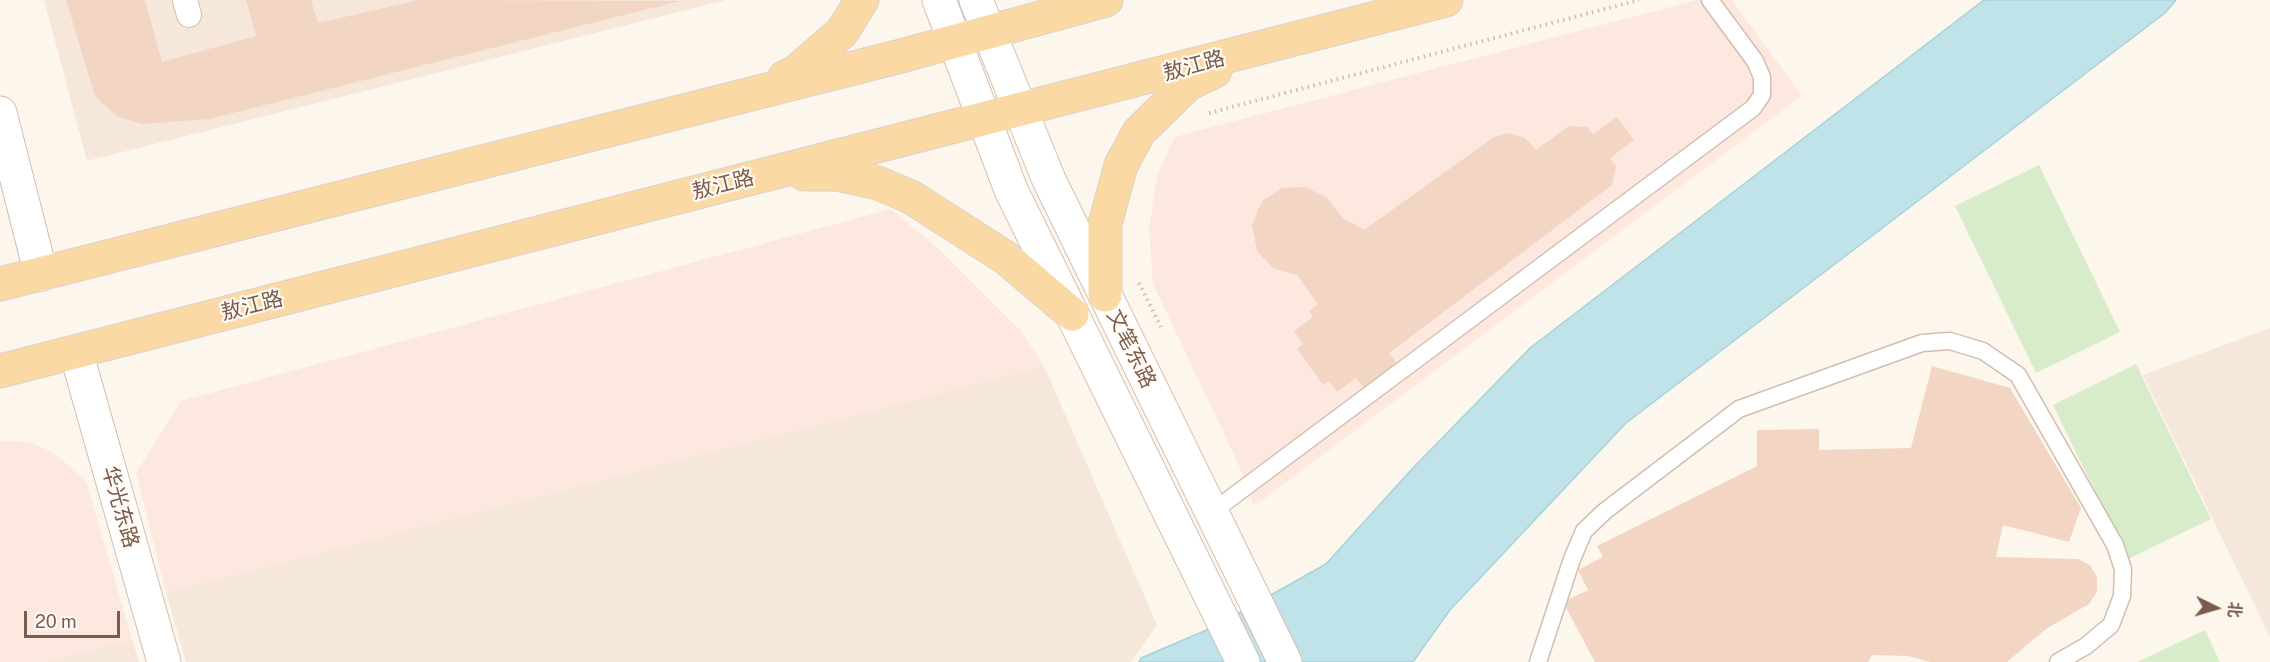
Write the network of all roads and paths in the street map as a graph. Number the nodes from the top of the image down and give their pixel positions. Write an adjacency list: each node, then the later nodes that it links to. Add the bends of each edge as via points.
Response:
1 (862, 0): 11 (main road, via 842,32 797,71)
2 (939, 0): 10 (main road, 文笔东路)
3 (976, 0): 8 (main road, 文笔东路)
4 (1106, 0): 8 (main road)
5 (1446, 0): 9 (main road, 敖江路)
6 (1639, 0): 14 (path)
7 (1710, 0): 23 (lane, via 1755,61 1762,77 1762,94 1753,108)
8 (988, 31): 10 (main road); 12 (main road, 文笔东路)
9 (1300, 38): 12 (main road, 敖江路); 19 (main road, via 1227,64 1188,84 1139,132 1121,165 1106,224)
10 (954, 41): 11 (main road); 15 (main road, 文笔东路)
11 (753, 93): 17 (main road)
12 (1019, 110): 15 (main road, 敖江路); 19 (main road, 文笔东路)
13 (0, 113): 17 (main road)
14 (1207, 114)
15 (984, 119): 16 (main road, 敖江路); 20 (main road, 文笔东路, via 1011,190)
16 (766, 174): 20 (main road, via 836,174 878,183 911,197 1006,258); 21 (main road, 敖江路)
17 (41, 274): 18 (main road)
18 (0, 284)
19 (1105, 295): 23 (main road, 文笔东路)
20 (1072, 314): 25 (main road, 文笔东路)
21 (76, 352): 22 (main road, 敖江路); 24 (main road, 华光东路)
22 (0, 371)
23 (1212, 512): 26 (main road, 文笔东路)
24 (164, 662)
25 (1243, 662)
26 (1285, 662)
27 (1538, 662): 28 (lane, via 1584,531 1605,511 1739,409 1922,343 1950,341 1983,351 2018,375 2115,545 2123,569 2122,596 2111,625)
28 (2058, 662)

